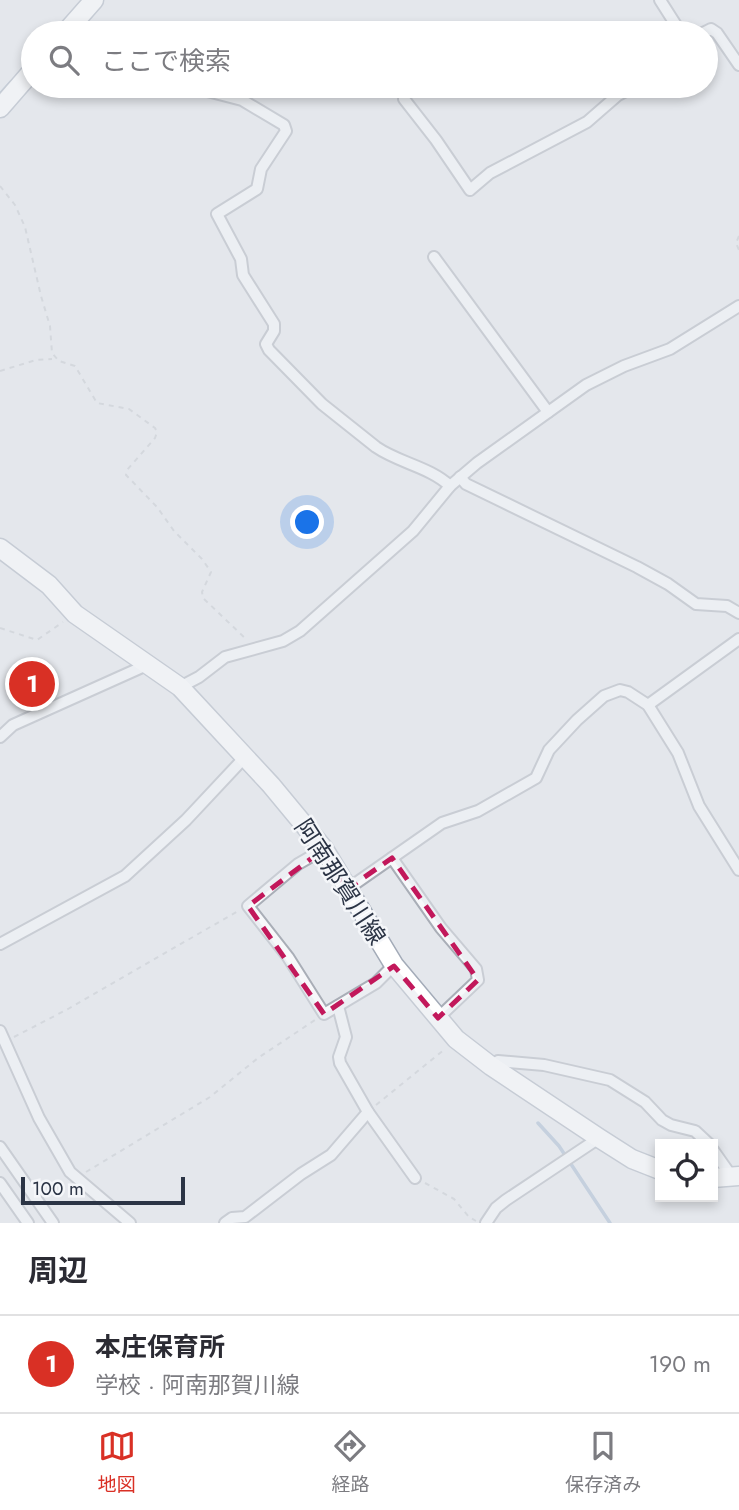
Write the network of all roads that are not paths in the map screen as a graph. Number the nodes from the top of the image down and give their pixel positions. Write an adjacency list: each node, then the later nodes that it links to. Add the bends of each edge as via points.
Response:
1 (94, 0): 3 (main road)
2 (660, 0): 4 (street)
3 (76, 21)
4 (673, 21)
5 (718, 34): 6 (street)
6 (739, 65)
7 (21, 84): 11 (main road)
8 (234, 98): 16 (street, via 284,125 286,131 261,169 257,189 217,214 241,259 243,275 274,324 266,344 269,350 322,404 376,447)
9 (615, 98): 10 (street, via 587,122 490,173 470,190)
10 (404, 99)
11 (0, 108)
12 (434, 257): 14 (street)
13 (739, 306): 14 (street, via 670,349 586,385)
14 (548, 412): 15 (street)
15 (460, 477): 16 (street); 18 (street, via 466,484 637,567 696,604 727,606)
16 (450, 486): 21 (street, via 413,531 300,631 282,641 225,657)
17 (0, 548): 20 (main road, 阿南那賀川線, via 49,585 75,614)
18 (739, 613)
19 (739, 639): 22 (street)
20 (145, 661): 21 (main road, 阿南那賀川線); 23 (street, via 140,668 13,725)
21 (180, 687): 24 (main road, 阿南那賀川線)
22 (648, 705): 26 (street, via 628,692 611,692 549,750 536,778 478,811 442,823); 27 (street, via 678,754 699,806)
23 (0, 737)
24 (245, 757): 25 (main road, 阿南那賀川線); 29 (street, via 125,876)
25 (324, 849): 28 (main road, 阿南那賀川線); 31 (street, via 298,864 248,906 324,1014)
26 (392, 858): 28 (street); 32 (street, via 476,969 478,979)
27 (739, 870)
28 (346, 890): 30 (main road, 阿南那賀川線)
29 (0, 944)
30 (394, 965): 31 (street, via 376,983); 32 (main road, 阿南那賀川線)
31 (338, 1006): 35 (street, via 346,1037 340,1063)
32 (438, 1018): 34 (main road, 阿南那賀川線, via 456,1040)
33 (0, 1031): 46 (street, via 58,1154 76,1179)
34 (491, 1066): 36 (main road, 阿南那賀川線); 37 (street, via 498,1061 544,1065 610,1080 645,1102 662,1120 695,1131)
35 (368, 1112): 42 (street); 47 (street, via 331,1155 245,1217)
36 (599, 1138): 40 (main road, 阿南那賀川線); 48 (street, via 506,1200)
37 (704, 1139)
38 (0, 1147): 45 (street)
39 (718, 1156): 41 (street)
40 (655, 1168)
41 (735, 1177)
42 (415, 1178)
43 (0, 1182): 44 (street)
44 (27, 1223)
45 (53, 1223)
46 (130, 1223)
47 (225, 1223)
48 (486, 1223)

